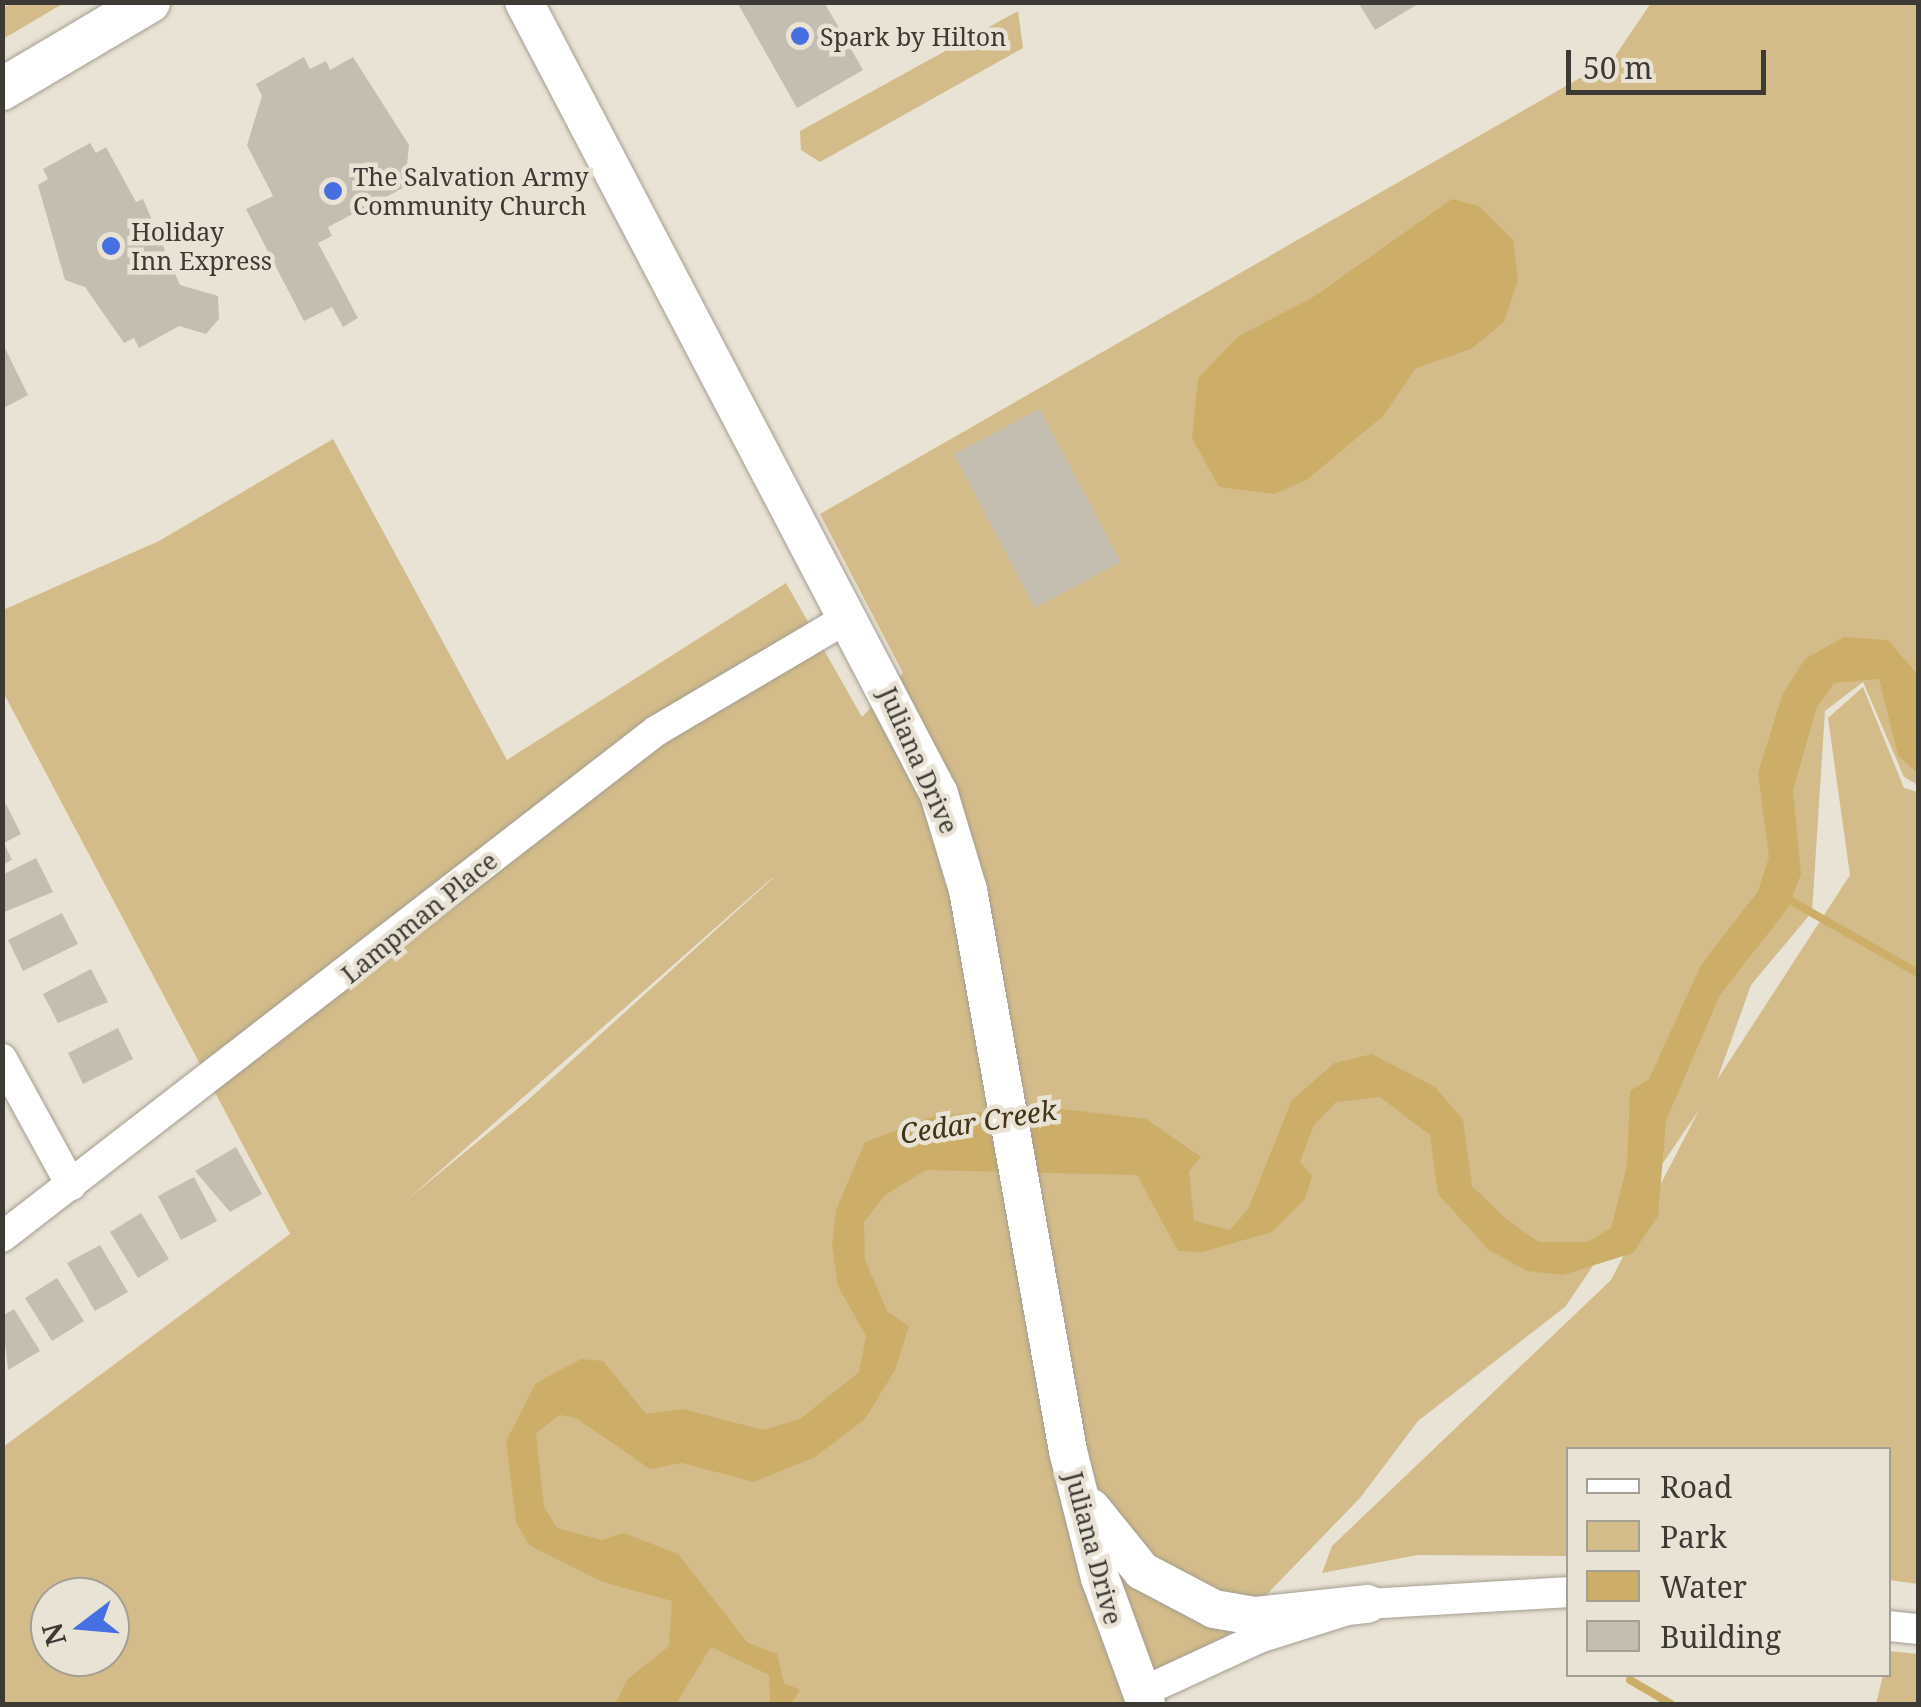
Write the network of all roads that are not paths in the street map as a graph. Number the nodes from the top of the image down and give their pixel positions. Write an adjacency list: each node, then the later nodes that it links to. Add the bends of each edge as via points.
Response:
1 (150, 2): 3 (main road)
2 (524, 2): 4 (street, Juliana Drive)
3 (2, 89)
4 (849, 616): 6 (street, Lampman Place, via 656,731); 8 (street, Juliana Drive, via 955,839)
5 (2, 1059): 6 (street)
6 (72, 1185): 7 (street, Lampman Place)
7 (2, 1236)
8 (1068, 1451): 10 (street, via 1112,1542 1178,1594 1244,1616); 13 (street, Juliana Drive)
9 (1566, 1592): 10 (street, via 1512,1588)
10 (1367, 1604): 13 (street, via 1274,1632)
11 (1891, 1626): 12 (street)
12 (1918, 1629)
13 (1143, 1698)

